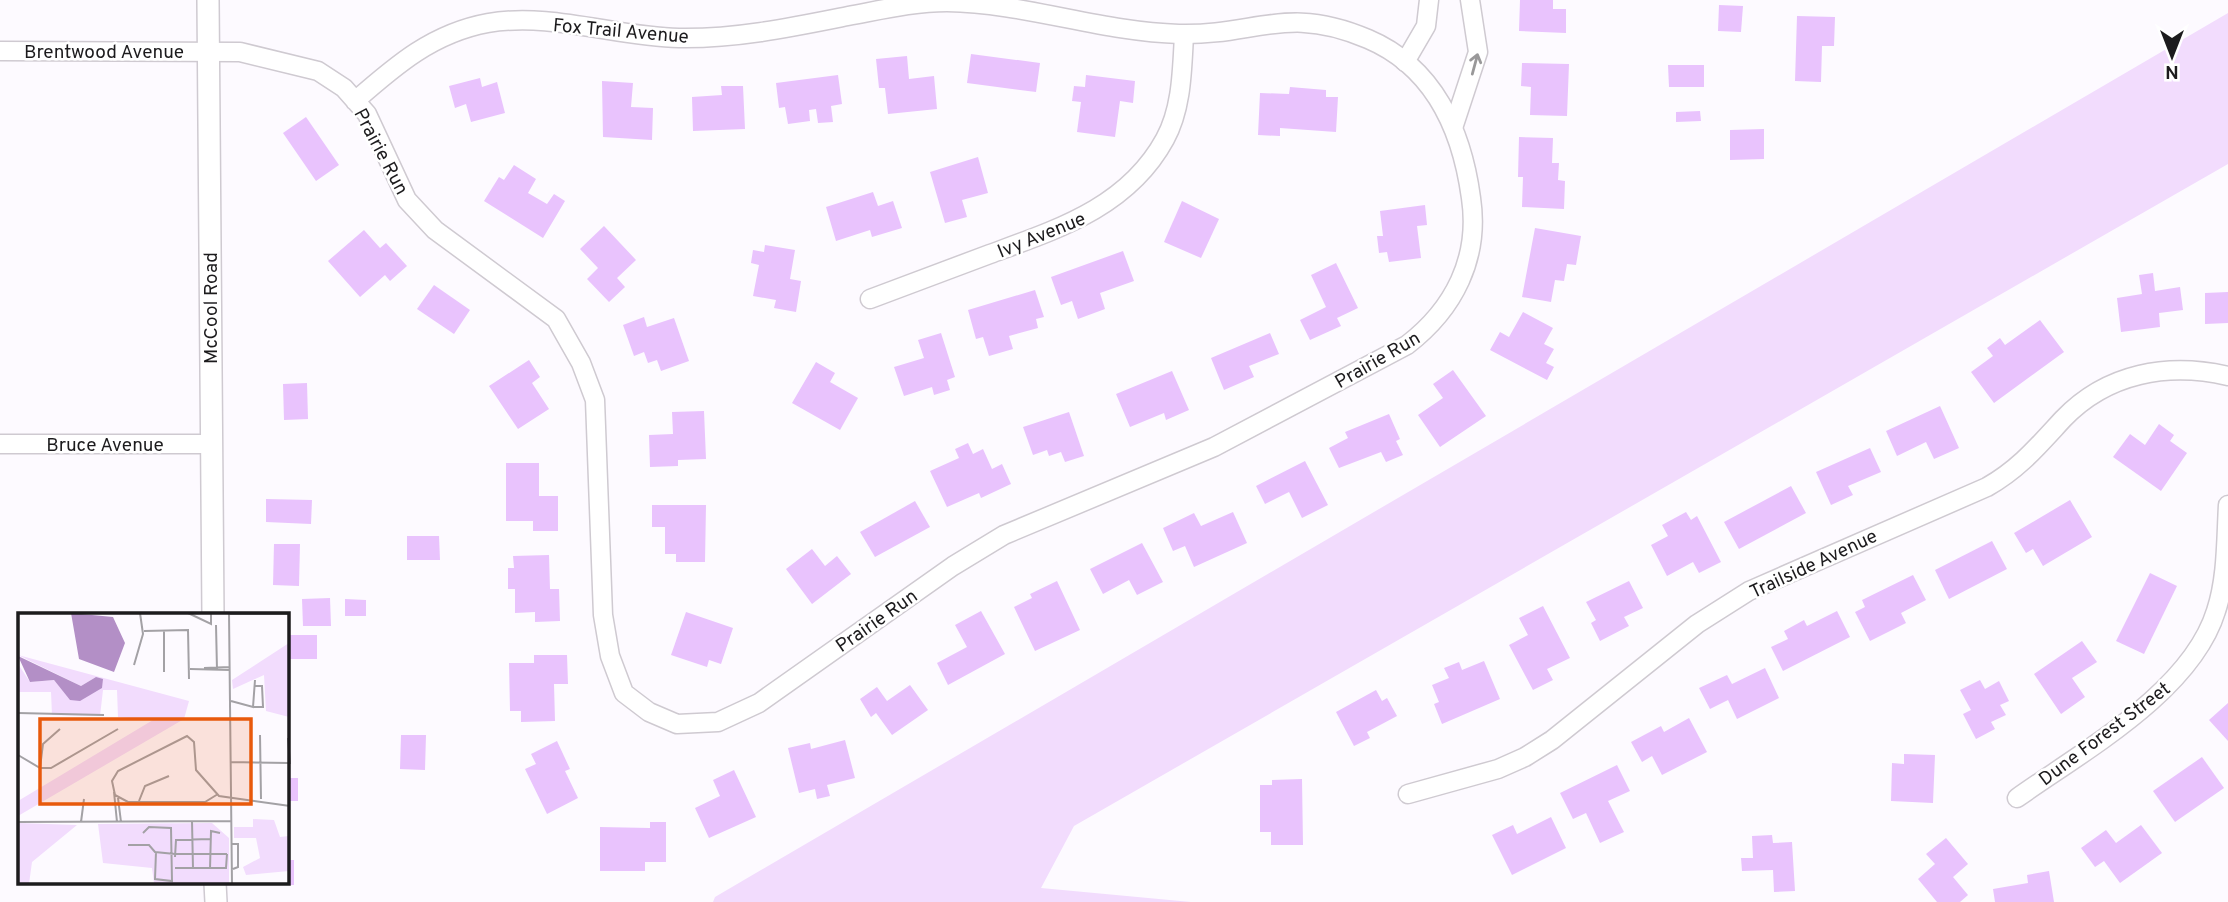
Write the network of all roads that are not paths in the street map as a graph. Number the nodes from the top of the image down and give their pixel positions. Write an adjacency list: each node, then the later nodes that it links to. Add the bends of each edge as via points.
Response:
1 (208, 0): 6 (street, McCool Road)
2 (1429, 0): 7 (street, via 1426,26)
3 (1471, 0): 9 (street, one-way to 3, via 1478,52)
4 (1191, 34): 7 (street, Prairie Run, via 1304,21 1372,41); 8 (street, Fox Trail Avenue, via 1150,33 950,2 893,7 775,30 680,38 536,22 490,23 445,35 408,55); 10 (street, Ivy Avenue, via 1165,139 1121,192 1070,225)
5 (0, 51): 6 (street, Brentwood Avenue)
6 (208, 51): 8 (street, Prairie Run, via 240,52 318,71); 13 (street, McCool Road)
7 (1405, 62): 9 (street, Prairie Run, via 1437,96)
8 (355, 101): 9 (street, Prairie Run, via 367,114 407,200 435,230 556,319 581,363 595,400 603,615 610,656 624,693 649,712 677,724 718,722 759,703 1004,535 1214,447 1424,332 1451,300 1473,246 1473,206)
9 (1454, 125)
10 (870, 299)
11 (2228, 376): 16 (street, Trailside Avenue, via 2181,368 2122,379 2065,417 2012,473 1749,591 1697,624 1525,757)
12 (0, 444): 13 (street, Bruce Avenue)
13 (211, 444): 15 (street, McCool Road)
14 (2228, 505): 17 (street, Dune Forest Street, via 2216,612 2191,660 2150,703)
15 (213, 613)
16 (1408, 794)
17 (2017, 798)
18 (215, 884): 19 (street)
19 (216, 902)

